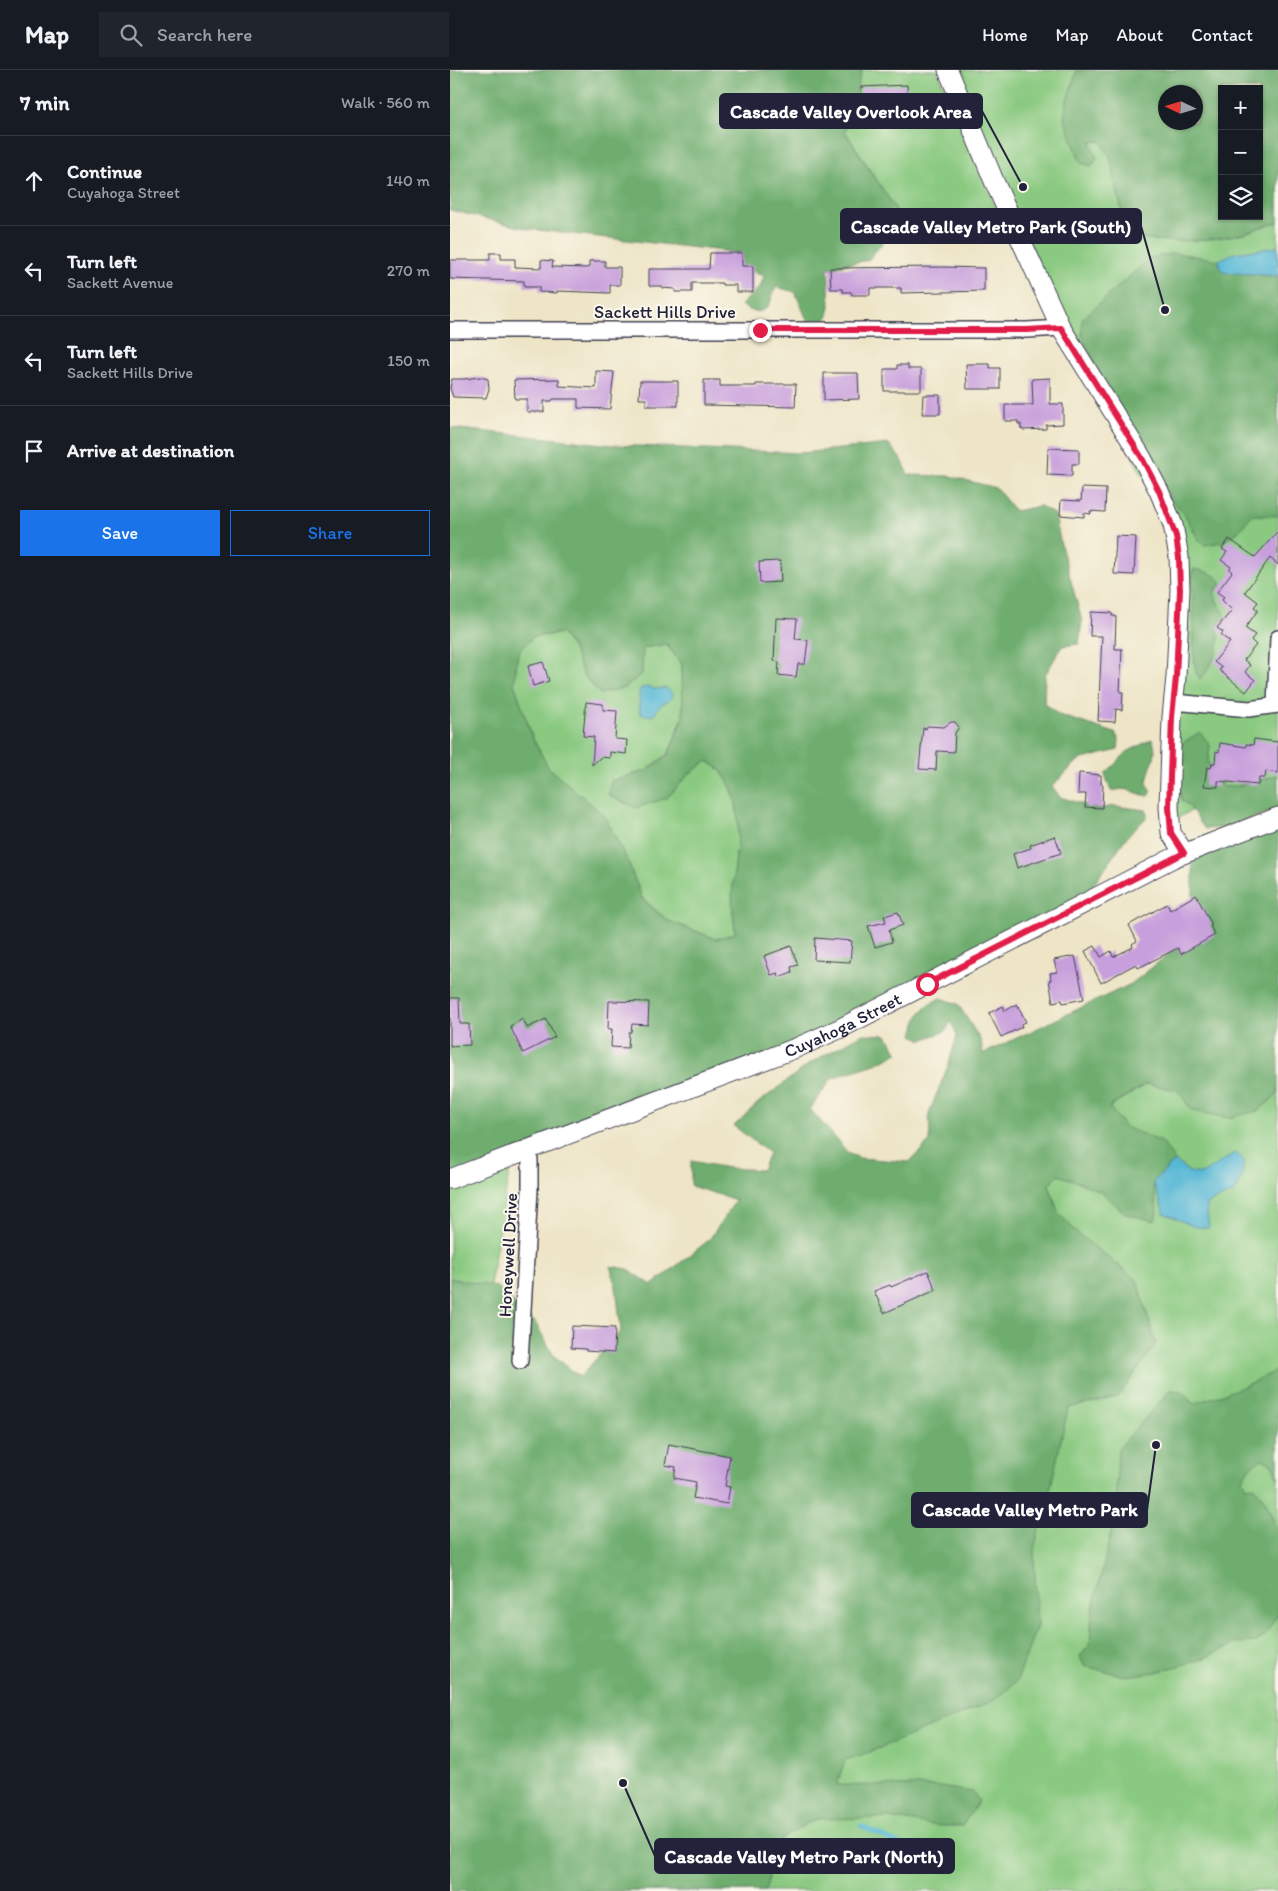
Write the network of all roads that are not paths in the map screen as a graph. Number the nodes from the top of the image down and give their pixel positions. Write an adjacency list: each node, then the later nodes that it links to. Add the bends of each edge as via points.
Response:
1 (948, 70): 2 (street)
2 (1061, 328): 3 (street, Sackett Hills Drive); 5 (street, via 1142,458 1173,525 1180,590)
3 (450, 330)
4 (1278, 638): 6 (street)
5 (1174, 702): 6 (street, via 1250,709); 8 (street, via 1170,822 1171,833)
6 (1277, 705)
7 (1278, 817): 8 (street, Cuyahoga Street)
8 (1184, 853): 9 (street, Cuyahoga Street, via 839,1029 714,1081)
9 (528, 1150): 10 (street, Cuyahoga Street); 11 (street, Honeywell Drive, via 530,1190)
10 (450, 1179)
11 (520, 1361)

